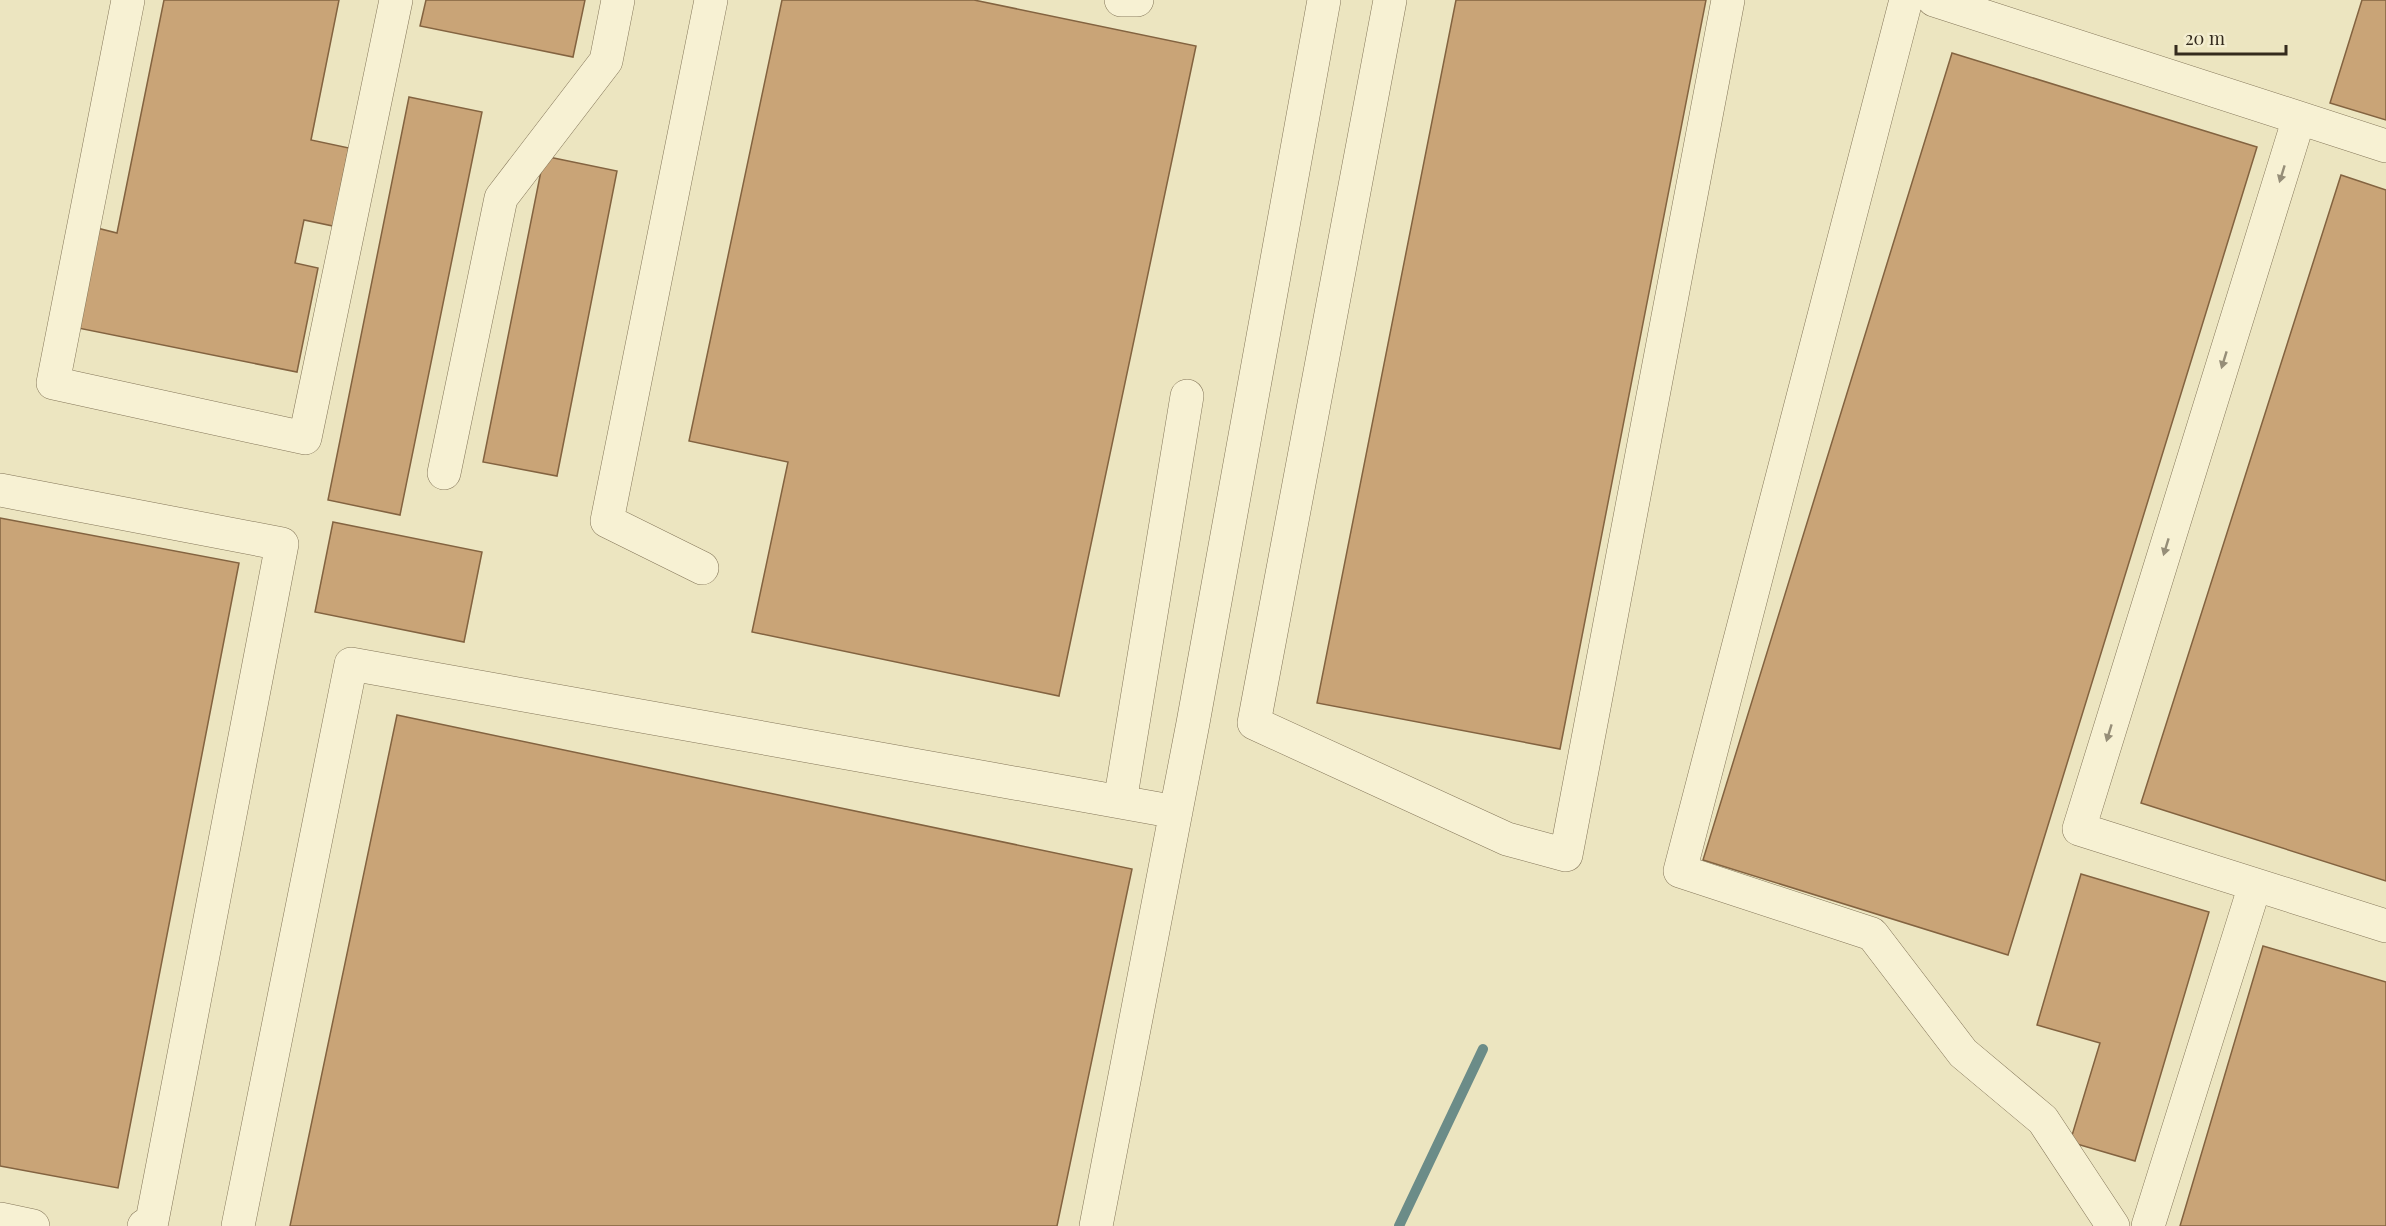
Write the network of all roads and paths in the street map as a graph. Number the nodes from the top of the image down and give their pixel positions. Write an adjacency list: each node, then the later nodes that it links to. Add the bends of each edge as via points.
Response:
1 (128, 0): 2 (lane, via 53,383 305,438)
2 (396, 0)
3 (618, 0): 15 (lane, via 606,61 501,198)
4 (711, 0): 17 (lane, via 607,521)
5 (1121, 0): 6 (lane)
6 (1137, 0)
7 (1324, 0): 19 (lane)
8 (1390, 0): 9 (lane, via 1254,723 1507,839 1566,855)
9 (1728, 0)
10 (1906, 0): 27 (lane, via 1680,871 1872,934 1963,1053 2043,1119)
11 (1934, 0): 12 (lane)
12 (2299, 118): 13 (lane); 20 (lane, one-way to 20, via 2079,829)
13 (2386, 146)
14 (1187, 396): 18 (lane)
15 (444, 473)
16 (0, 490): 24 (lane, via 282,544 152,1221)
17 (702, 568)
18 (1120, 802): 19 (lane); 25 (lane, via 351,664)
19 (1176, 812): 26 (lane)
20 (2255, 885): 21 (lane); 28 (lane)
21 (2386, 926)
22 (0, 1219): 23 (lane)
23 (33, 1226)
24 (144, 1226)
25 (238, 1226)
26 (1096, 1226)
27 (2113, 1226)
28 (2148, 1226)

